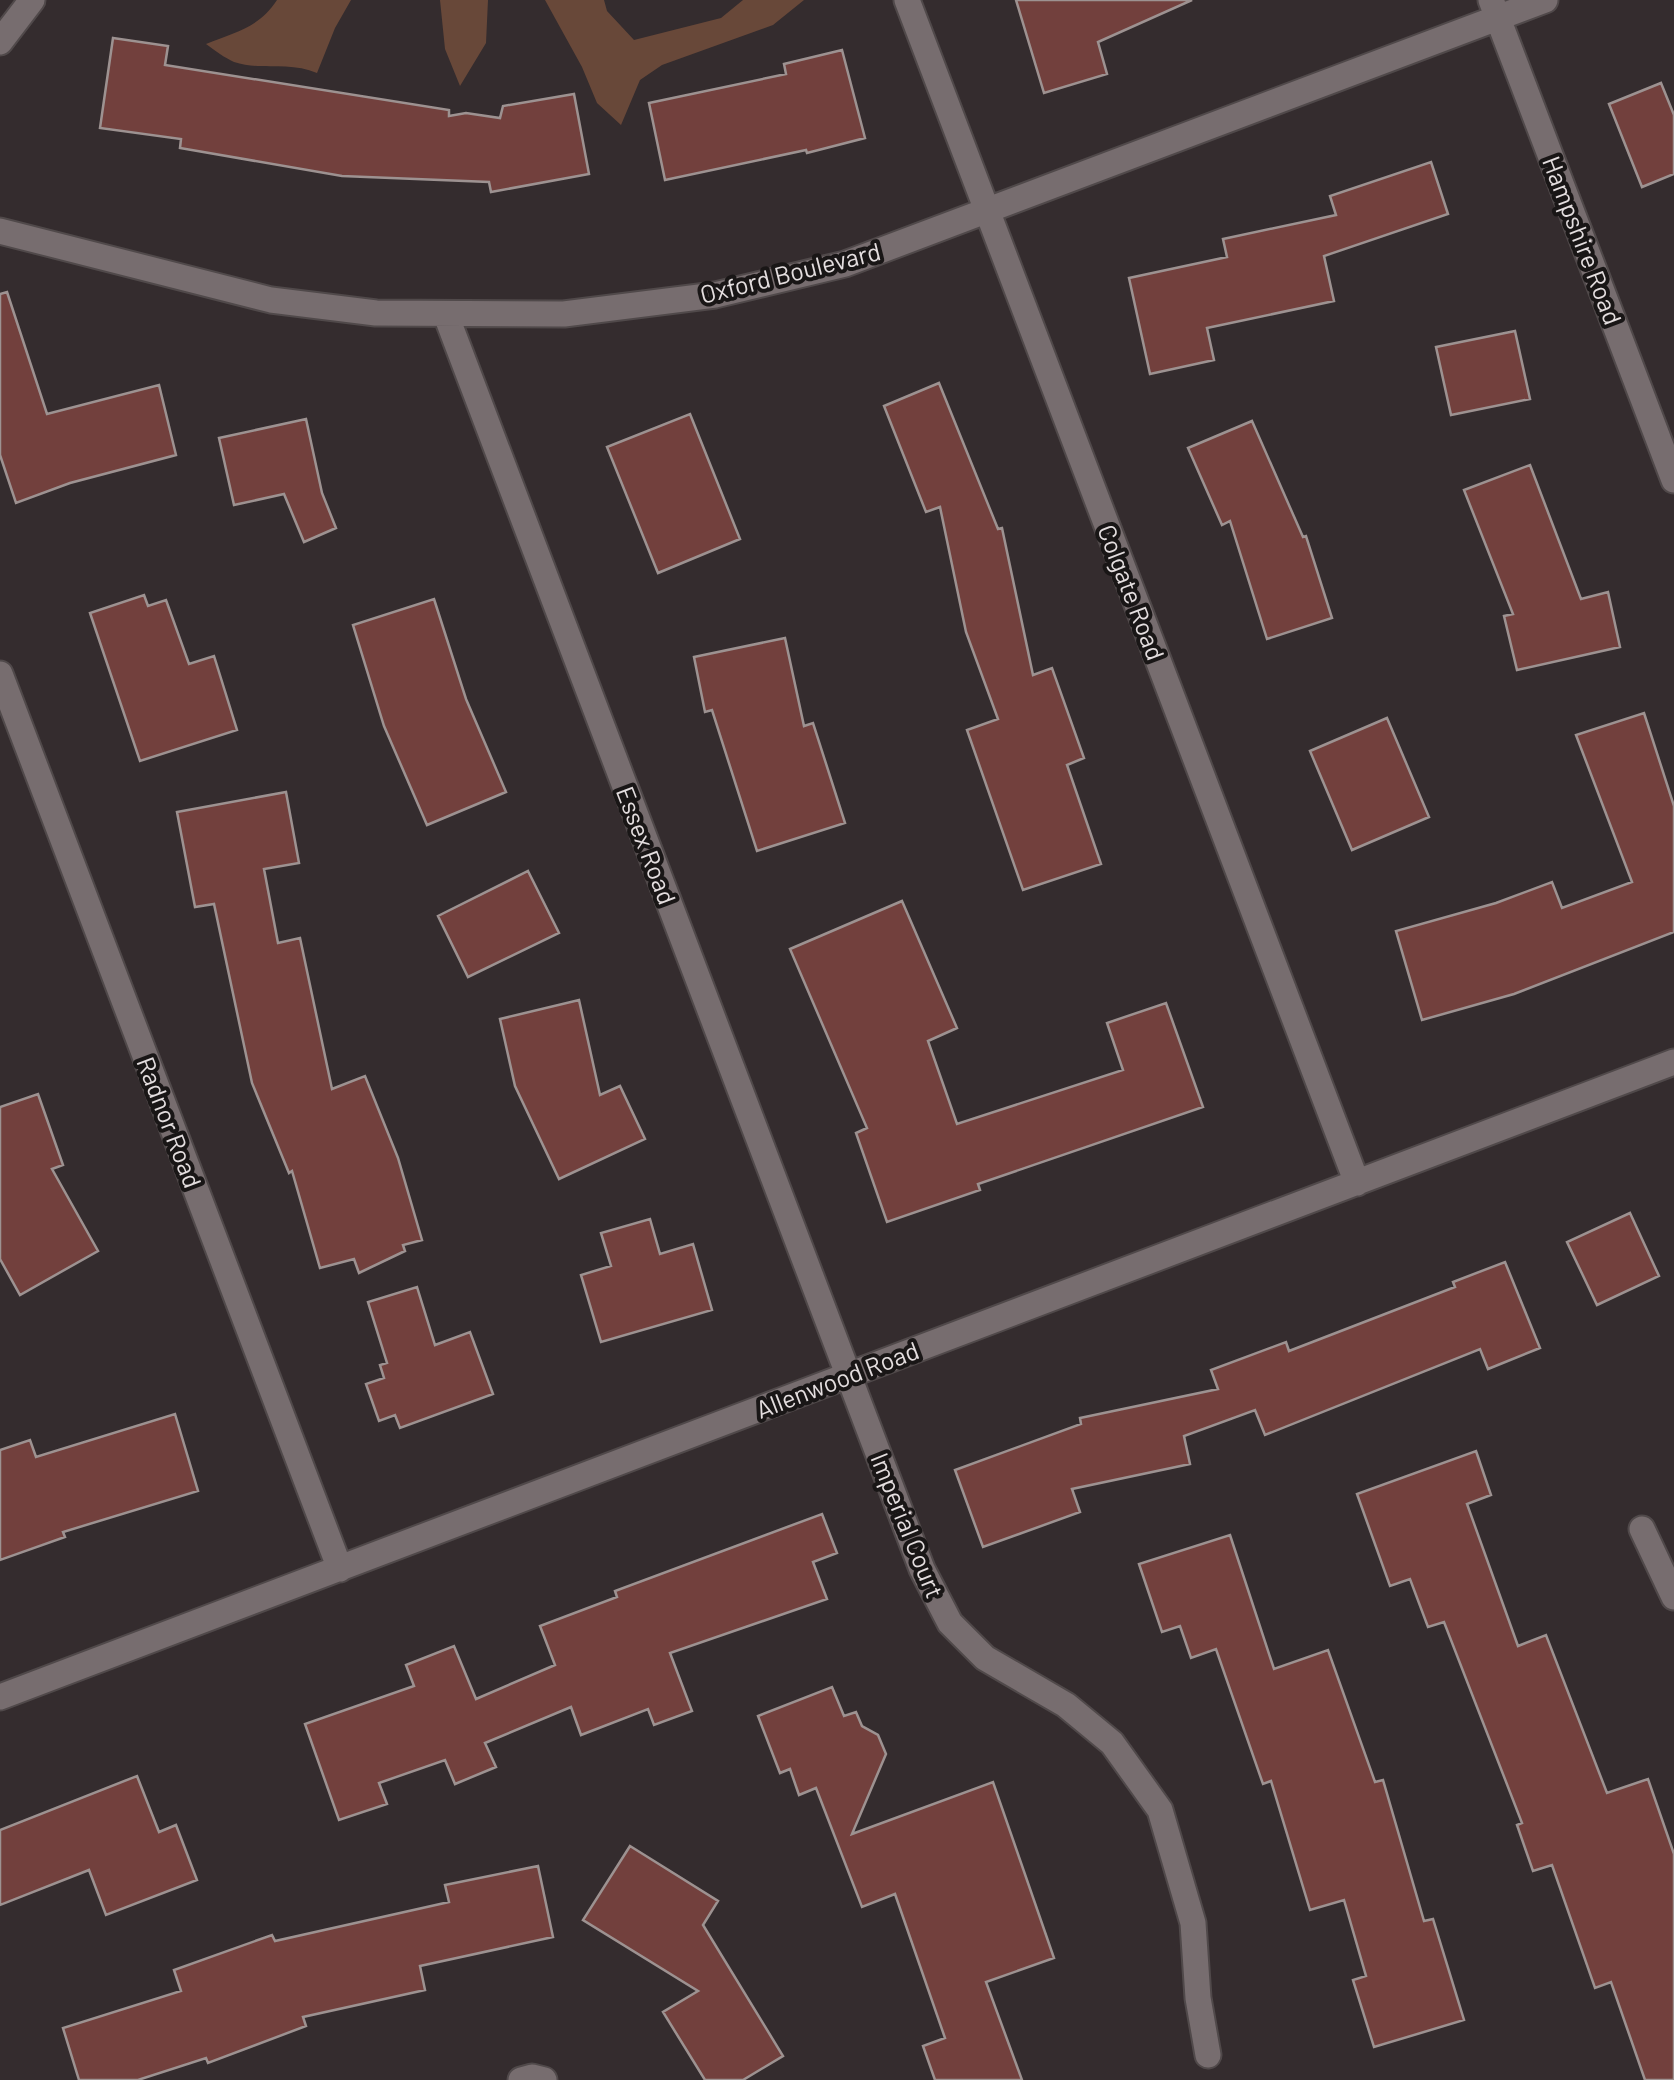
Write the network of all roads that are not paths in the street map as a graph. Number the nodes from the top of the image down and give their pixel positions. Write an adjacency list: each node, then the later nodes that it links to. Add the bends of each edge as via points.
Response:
1 (32, 0): 5 (street)
2 (908, 0): 6 (street, Colgate Road)
3 (1545, 0): 4 (street, Oxford Boulevard)
4 (1494, 9): 6 (street, Oxford Boulevard); 9 (street, Hampshire Road)
5 (0, 42)
6 (986, 210): 8 (street, Oxford Boulevard, via 845,264 714,295 564,314); 12 (street, Colgate Road)
7 (0, 231): 8 (street, Oxford Boulevard, via 271,300)
8 (446, 315): 13 (street, Essex Road)
9 (1674, 480)
10 (0, 674): 15 (street, Radnor Road)
11 (1674, 1062): 12 (street, Allenwood Road)
12 (1357, 1183): 13 (street, Allenwood Road)
13 (848, 1375): 15 (street, Allenwood Road); 18 (street, Imperial Court, via 922,1569 950,1623 985,1658 1066,1705 1112,1743 1160,1810 1192,1923)
14 (1642, 1529): 16 (street)
15 (340, 1569): 17 (street, Allenwood Road)
16 (1674, 1597)
17 (0, 1698)
18 (1208, 2054)
19 (521, 2080): 20 (street)
20 (544, 2080)

